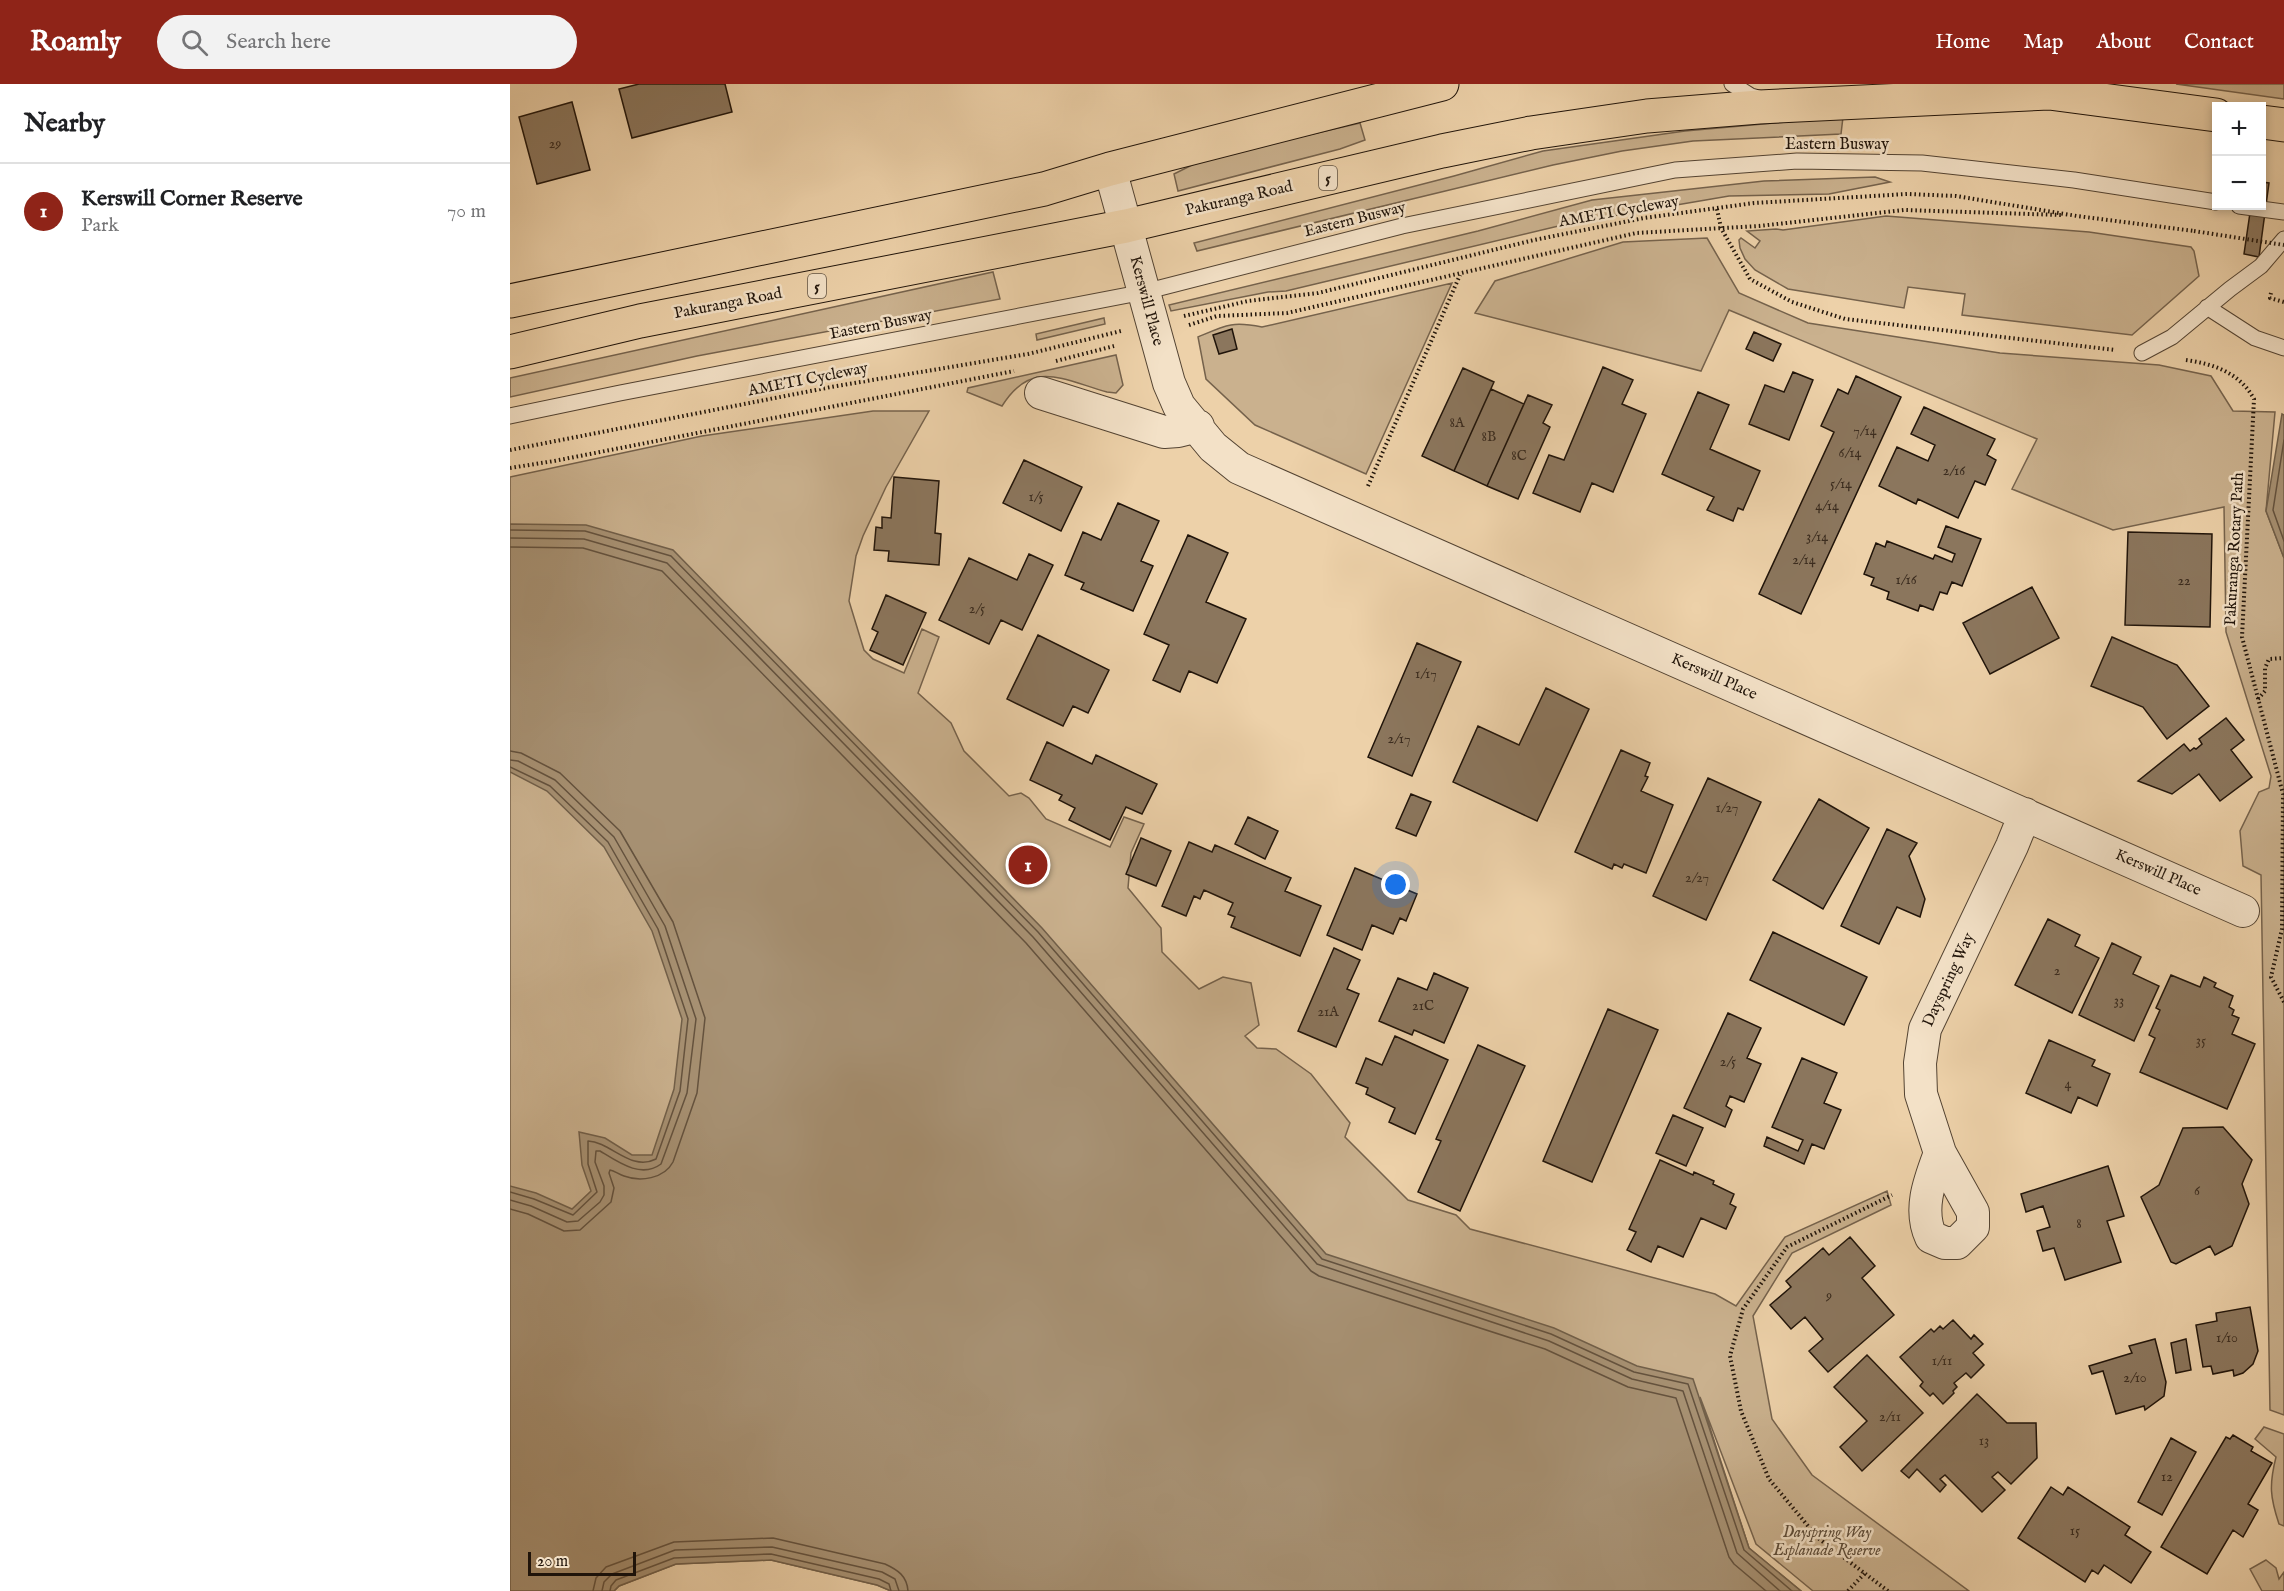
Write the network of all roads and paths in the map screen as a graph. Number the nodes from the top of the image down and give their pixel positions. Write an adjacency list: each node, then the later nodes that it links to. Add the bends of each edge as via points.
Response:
1 (1442, 84): 8 (main road)
2 (2016, 84): 4 (main road, 5)
3 (1733, 85): 5 (lane, via 1751,96); 6 (lane, via 1720,98)
4 (2049, 93): 5 (main road, Pakuranga Road / 5); 7 (main road, 5)
5 (1785, 105): 6 (main road, Pakuranga Road / 5)
6 (1694, 112): 14 (main road, Pakuranga Road / 5, via 1531,133)
7 (2212, 114)
8 (1110, 169): 14 (street, Kerswill Place); 20 (main road, via 1014,196)
9 (2212, 201): 19 (lane, Eastern Busway, via 2074,180 1922,163 1797,162 1675,170 1402,226)
10 (1716, 209): 13 (path, AMETI Cycleway, via 1754,203 1907,194 1956,196); 15 (path); 22 (path, AMETI Cycleway, via 1622,222 1318,293 1248,300)
11 (2266, 210): 12 (lane)
12 (2284, 212)
13 (2077, 216): 15 (path, via 1904,210); 17 (path, bridge)
14 (1126, 226): 19 (street, Kerswill Place); 27 (main road, Pakuranga Road / 5, via 640,321)
15 (1721, 228): 18 (path, via 1636,233); 28 (path, via 1750,279 1792,302 1845,319)
16 (2284, 239): 21 (lane, via 2261,266)
17 (2284, 245)
18 (1460, 274): 23 (path, via 1287,313 1217,316); 36 (path)
19 (1144, 292): 32 (lane, Eastern Busway); 33 (street, Kerswill Place, via 1169,383 1179,406)
20 (510, 300)
21 (2207, 307): 26 (lane, via 2255,338); 28 (lane, via 2172,337)
22 (1178, 317)
23 (1186, 326)
24 (1110, 334): 34 (path, AMETI Cycleway, via 1028,354 831,387)
25 (1114, 346): 31 (path)
26 (2284, 348)
27 (510, 352)
28 (2142, 353)
29 (2210, 363): 38 (path, Pakuranga Rotary Path, via 2240,380 2254,399 2242,637)
30 (1015, 371): 35 (path)
31 (1045, 378): 33 (street, via 1164,432)
32 (510, 416)
33 (1198, 426): 39 (street, Kerswill Place, via 1213,447 1239,468)
34 (510, 450)
35 (510, 468)
36 (1368, 486)
37 (2284, 658): 38 (path, via 2269,659 2265,691)
38 (2258, 699): 41 (path, Pakuranga Rotary Path, via 2283,794 2282,929 2271,977)
39 (2025, 814): 40 (street, Kerswill Place); 42 (street, Dayspring Way, via 1925,1029 1921,1094)
40 (2243, 911)
41 (2284, 1002)
42 (1940, 1153): 43 (street, Dayspring Way); 43 (street, Dayspring Way, via 1973,1212 1973,1227 1957,1243 1931,1237 1925,1206)
43 (1929, 1182): 44 (path, via 1894,1194 1787,1247 1743,1309 1730,1356 1741,1411 1769,1479 1818,1538)
44 (1865, 1573): 45 (path); 46 (path)
45 (1848, 1591)
46 (1888, 1591)

